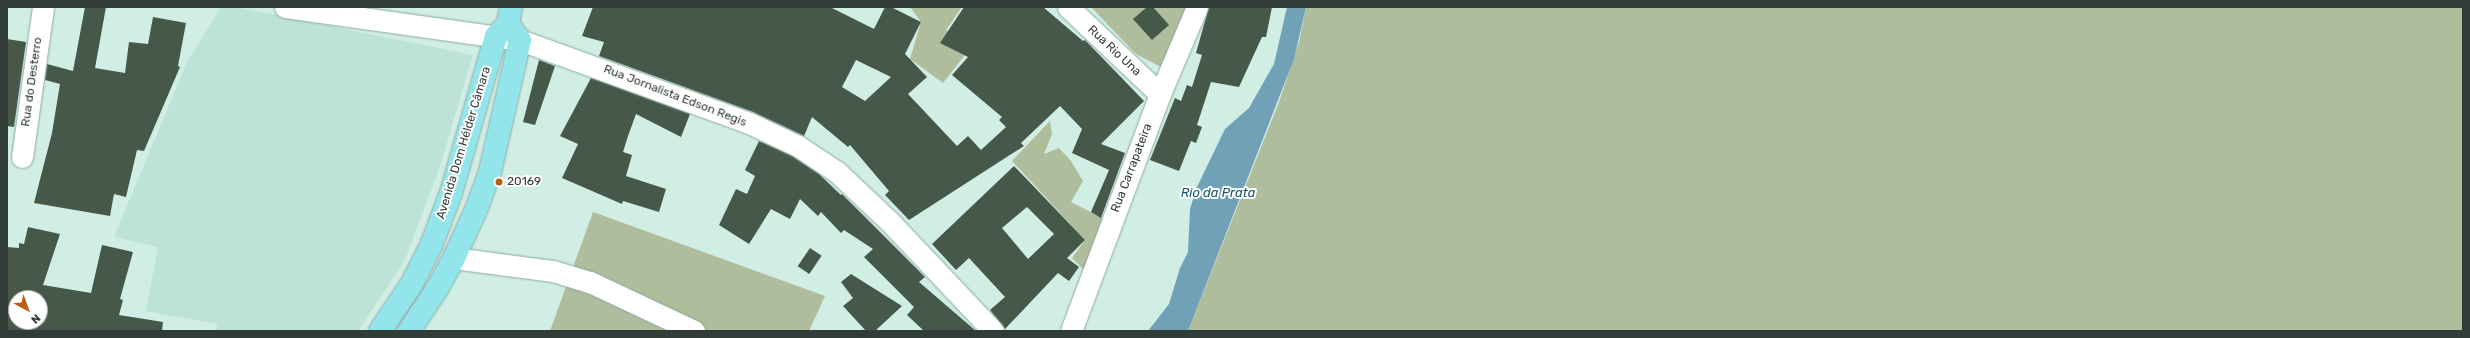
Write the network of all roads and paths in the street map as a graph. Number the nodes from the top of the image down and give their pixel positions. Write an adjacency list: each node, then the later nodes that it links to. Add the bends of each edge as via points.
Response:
1 (43, 7): 7 (street, Rua do Desterro)
2 (285, 7): 5 (street, Rua Jornalista Edson Regis)
3 (1068, 7): 6 (street, Rua Rio Una)
4 (1197, 7): 6 (street, Rua Carrapateira)
5 (509, 27): 8 (main road, via 490,172); 9 (main road, Avenida Dom Hélder Câmara, via 431,246 411,285); 12 (street, Rua Jornalista Edson Regis, via 749,123 820,159 890,222)
6 (1160, 94): 13 (street, Rua Carrapateira)
7 (22, 157)
8 (454, 258): 10 (main road); 11 (street, via 553,272 590,282)
9 (380, 331)
10 (409, 331)
11 (694, 331)
12 (993, 331)
13 (1071, 331)

